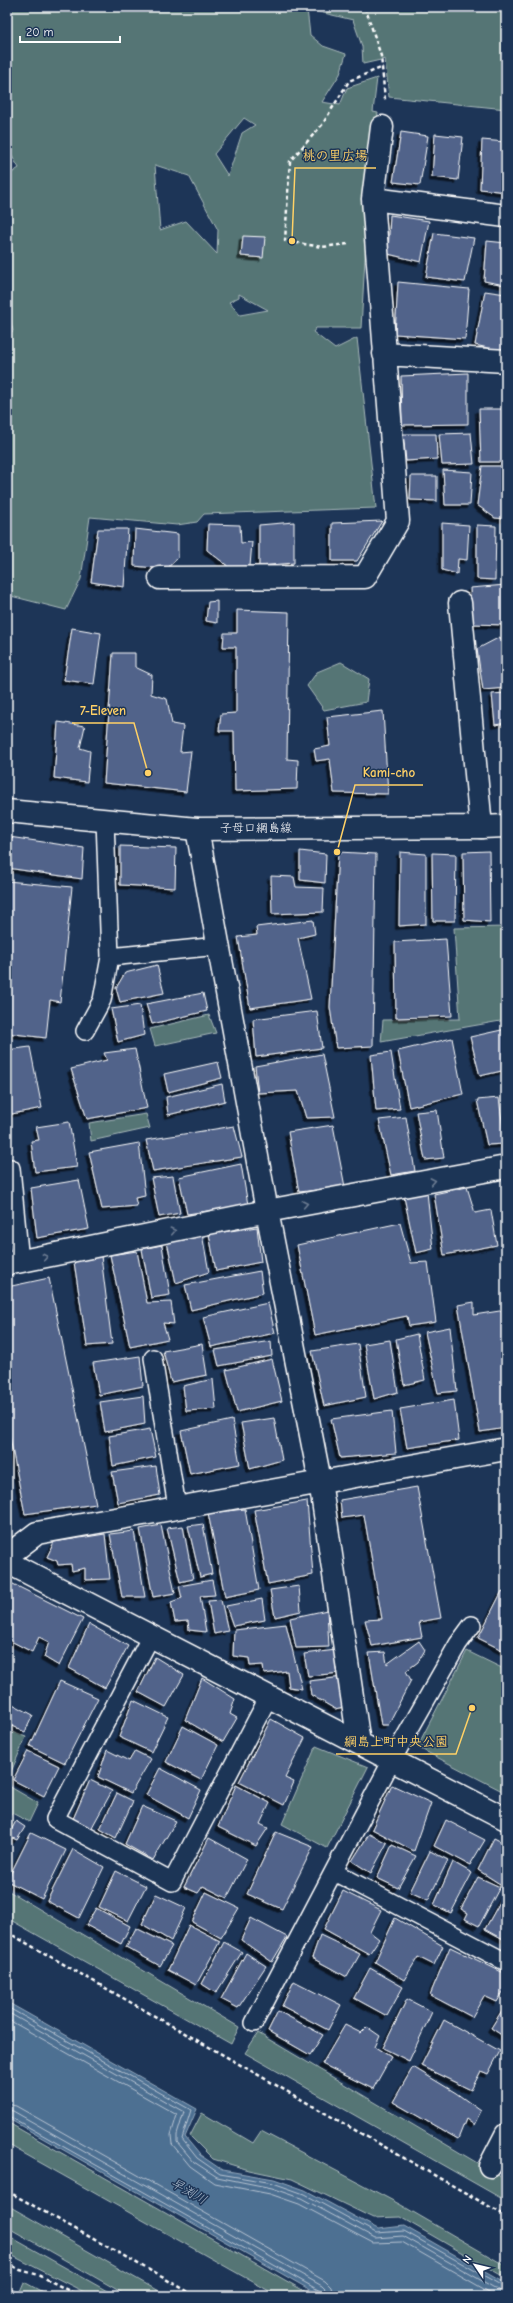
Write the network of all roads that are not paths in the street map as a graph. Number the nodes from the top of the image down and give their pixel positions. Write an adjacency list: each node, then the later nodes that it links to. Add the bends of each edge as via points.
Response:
1 (382, 127): 2 (street)
2 (373, 199): 3 (street); 4 (street)
3 (506, 216)
4 (384, 354): 5 (street); 6 (street, via 398,521 365,577)
5 (506, 361)
6 (160, 578)
7 (460, 603): 12 (street)
8 (7, 811): 9 (street, 子母口綱島線)
9 (105, 820): 11 (street, 子母口綱島線); 14 (lane)
10 (506, 826): 12 (street, 子母口綱島線)
11 (197, 828): 12 (street, 子母口綱島線); 13 (street)
12 (482, 828)
13 (218, 946): 14 (lane); 18 (street)
14 (110, 957): 15 (lane, via 102,1000)
15 (85, 1031)
16 (506, 1167): 18 (street, one-way to 16)
17 (11, 1168): 19 (lane)
18 (267, 1212): 19 (street, one-way to 18); 22 (street)
19 (14, 1263)
20 (153, 1358): 23 (lane)
21 (506, 1449): 22 (street)
22 (320, 1481): 23 (street); 29 (street)
23 (178, 1507): 24 (street, via 36,1533)
24 (7, 1556)
25 (7, 1562): 27 (street)
26 (472, 1625): 30 (lane, via 458,1644)
27 (151, 1636): 28 (street); 28 (lane, via 55,1819 172,1882)
28 (268, 1696): 29 (street)
29 (359, 1743): 30 (street)
30 (392, 1760): 31 (street); 32 (lane)
31 (506, 1818)
32 (334, 1872): 33 (lane); 34 (lane)
33 (506, 1962)
34 (254, 2023)
35 (506, 2135): 36 (street)
36 (490, 2166)

